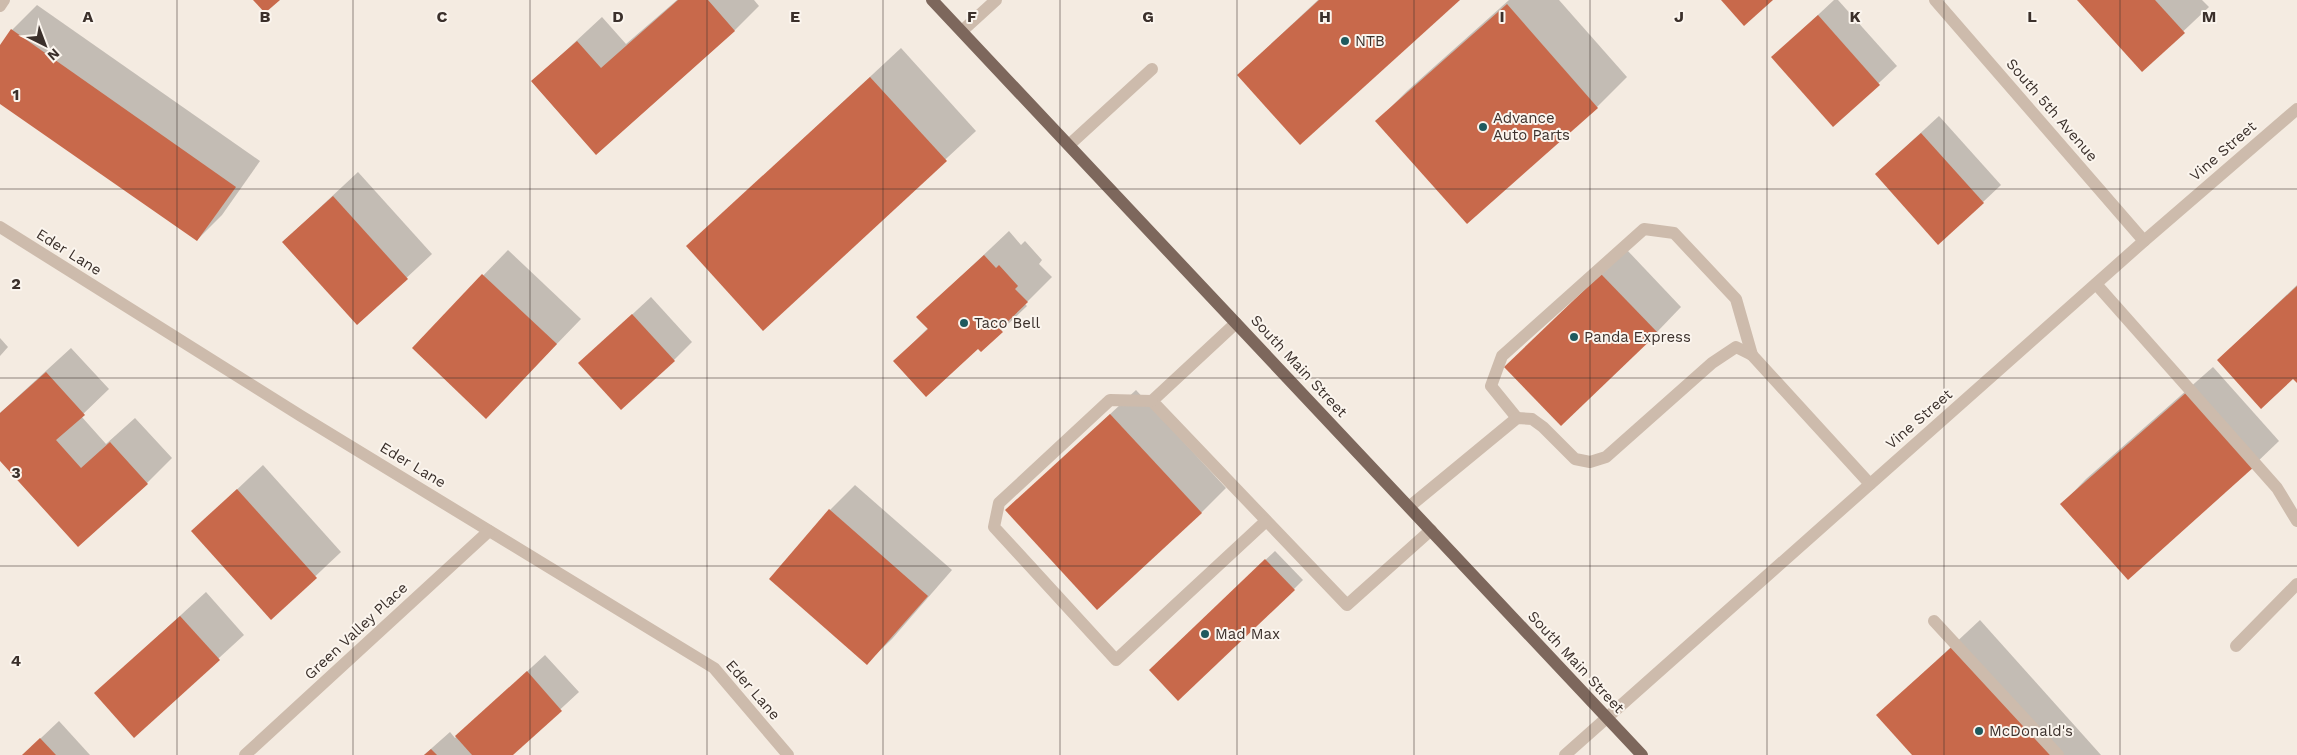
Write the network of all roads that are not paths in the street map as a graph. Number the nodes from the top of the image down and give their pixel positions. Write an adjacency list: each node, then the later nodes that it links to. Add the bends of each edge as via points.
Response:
1 (4, 0): 5 (street)
2 (932, 0): 6 (main road, South Main Street)
3 (996, 0): 6 (street)
4 (1935, 0): 11 (street, South 5th Avenue)
5 (0, 6)
6 (962, 31): 9 (main road, South Main Street)
7 (1152, 69): 9 (street)
8 (2297, 110): 11 (street, Vine Street)
9 (1069, 146): 13 (main road, South Main Street)
10 (0, 227): 22 (street, Eder Lane)
11 (2144, 241): 12 (street, Vine Street)
12 (2096, 284): 17 (street, Vine Street); 20 (street, via 2277,488)
13 (1236, 324): 15 (street); 18 (main road, South Main Street)
14 (1752, 354): 16 (street, via 1736,347 1712,363 1606,457 1590,462 1575,459 1532,419); 16 (street, via 1736,300 1674,233 1644,229 1502,356 1491,386); 17 (street)
15 (1152, 401): 19 (street); 19 (street, via 1110,400 999,503 994,527 1116,660)
16 (1517, 418): 18 (street)
17 (1870, 484): 26 (street, Vine Street)
18 (1409, 507): 21 (main road, South Main Street)
19 (1266, 521): 21 (street, via 1346,605)
20 (2297, 521)
21 (1431, 530): 26 (main road, South Main Street)
22 (489, 531): 27 (street, Green Valley Place); 28 (street, Eder Lane, via 714,668)
23 (2297, 584): 25 (street)
24 (1934, 621): 31 (street)
25 (2236, 646)
26 (1606, 718): 29 (street, Vine Street); 30 (main road, South Main Street)
27 (245, 755)
28 (788, 755)
29 (1565, 755)
30 (1642, 755)
31 (2058, 755)

